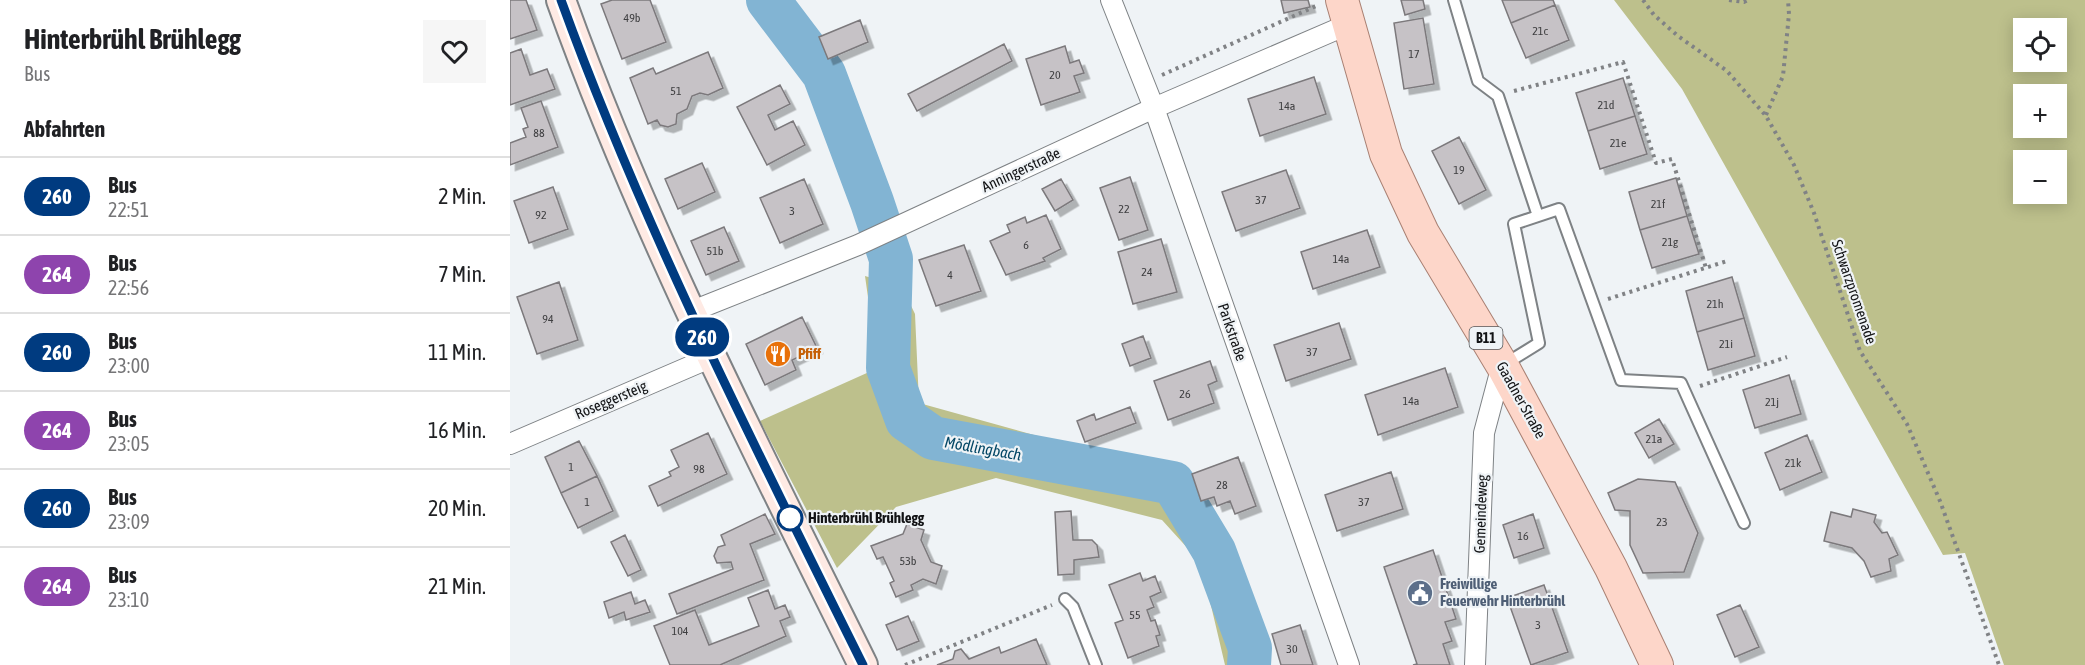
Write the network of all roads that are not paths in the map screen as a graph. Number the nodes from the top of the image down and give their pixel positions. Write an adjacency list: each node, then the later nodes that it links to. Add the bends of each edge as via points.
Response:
1 (561, 0): 7 (main road)
2 (1111, 0): 5 (street, Parkstraße)
3 (1454, 0): 6 (lane, via 1478,81 1498,96)
4 (1346, 12): 5 (street, Anningerstraße); 9 (main road, Gaadner Straße / B11, via 1386,154 1423,233)
5 (1154, 108): 7 (street, Anningerstraße, via 858,245); 15 (street, Parkstraße)
6 (1538, 216): 9 (lane, via 1514,224 1539,343); 11 (lane, via 1558,209 1621,380 1681,383)
7 (690, 312): 8 (main road)
8 (712, 357): 10 (street, Roseggersteig); 13 (main road)
9 (1502, 365): 16 (street, Gemeindeweg, via 1484,433); 17 (main road, Gaadner Straße / B11, via 1611,568)
10 (510, 444)
11 (1744, 523)
12 (1065, 599): 14 (lane)
13 (863, 665)
14 (1096, 665)
15 (1349, 665)
16 (1475, 665)
17 (1657, 665)

